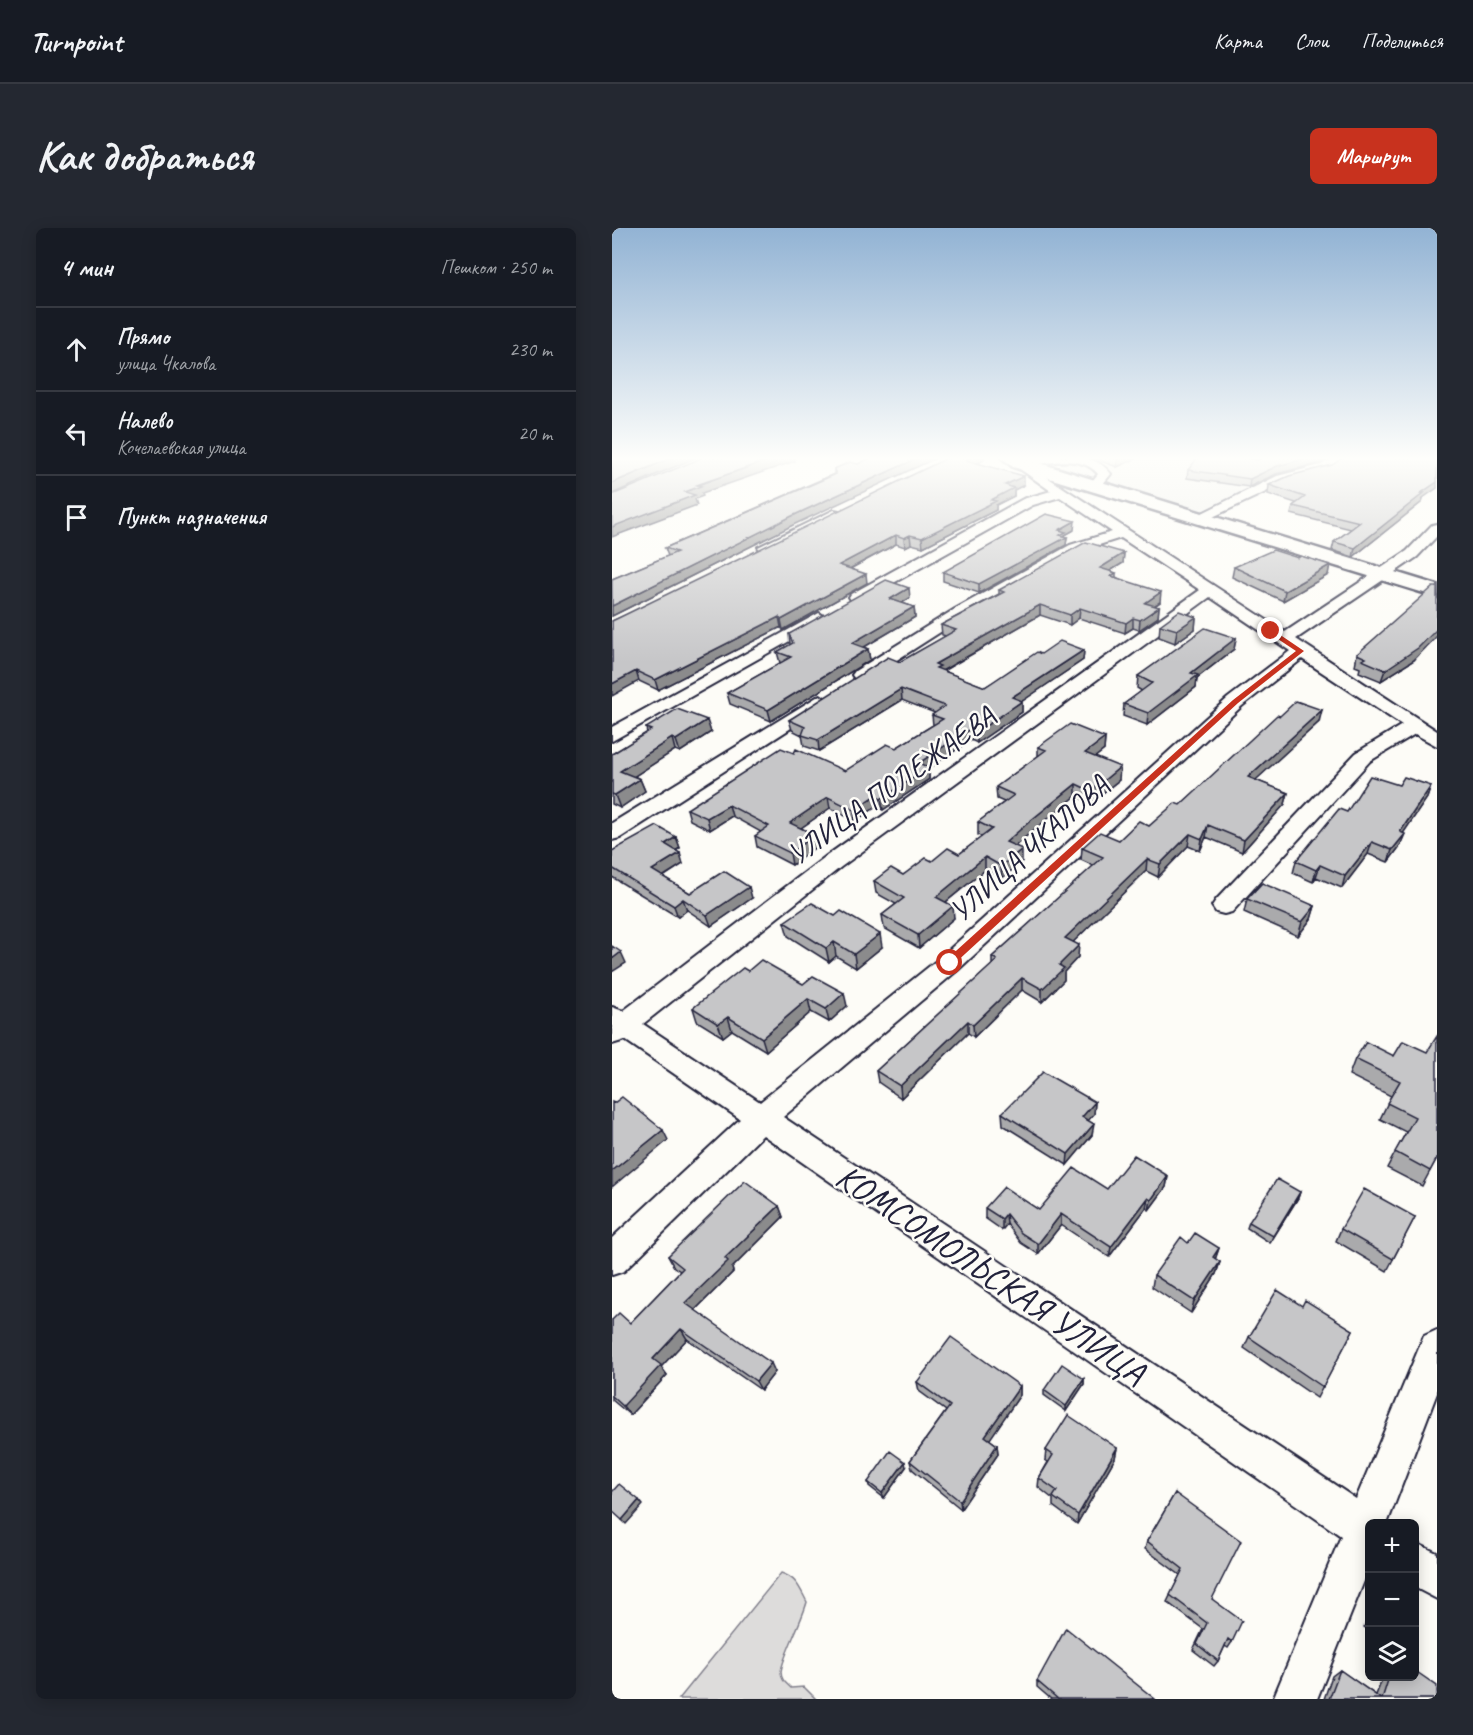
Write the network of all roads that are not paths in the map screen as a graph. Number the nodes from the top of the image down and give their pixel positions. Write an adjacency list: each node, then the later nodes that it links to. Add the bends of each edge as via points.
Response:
1 (810, 526): 7 (street)
2 (985, 526): 13 (street)
3 (1113, 526): 6 (street)
4 (1219, 526): 8 (main road)
5 (1437, 528): 8 (street, УЛИЦА ЧКАЛОВА, via 1412,554)
6 (1124, 533): 9 (street); 15 (street, via 1089,542 961,612)
7 (747, 556)
8 (1381, 575): 10 (main road); 11 (street, УЛИЦА ЧКАЛОВА)
9 (1210, 590): 11 (street); 17 (street, УЛИЦА ПОЛЕЖАЕВА)
10 (1437, 591)
11 (1292, 645): 12 (street); 18 (street, УЛИЦА ЧКАЛОВА, via 950,963)
12 (1415, 726): 14 (street); 16 (street, via 1363,757)
13 (612, 735)
14 (1437, 740)
15 (612, 833)
16 (1224, 906)
17 (616, 1025): 18 (street, КОМСОМОЛЬСКАЯ УЛИЦА)
18 (762, 1117): 19 (street, УЛИЦА ЧКАЛОВА); 22 (street, КОМСОМОЛЬСКАЯ УЛИЦА)
19 (612, 1260)
20 (1437, 1348): 21 (street)
21 (1371, 1519)
22 (1365, 1529)
23 (1365, 1535): 26 (street)
24 (1419, 1566): 25 (street)
25 (1437, 1578)
26 (1295, 1699)

